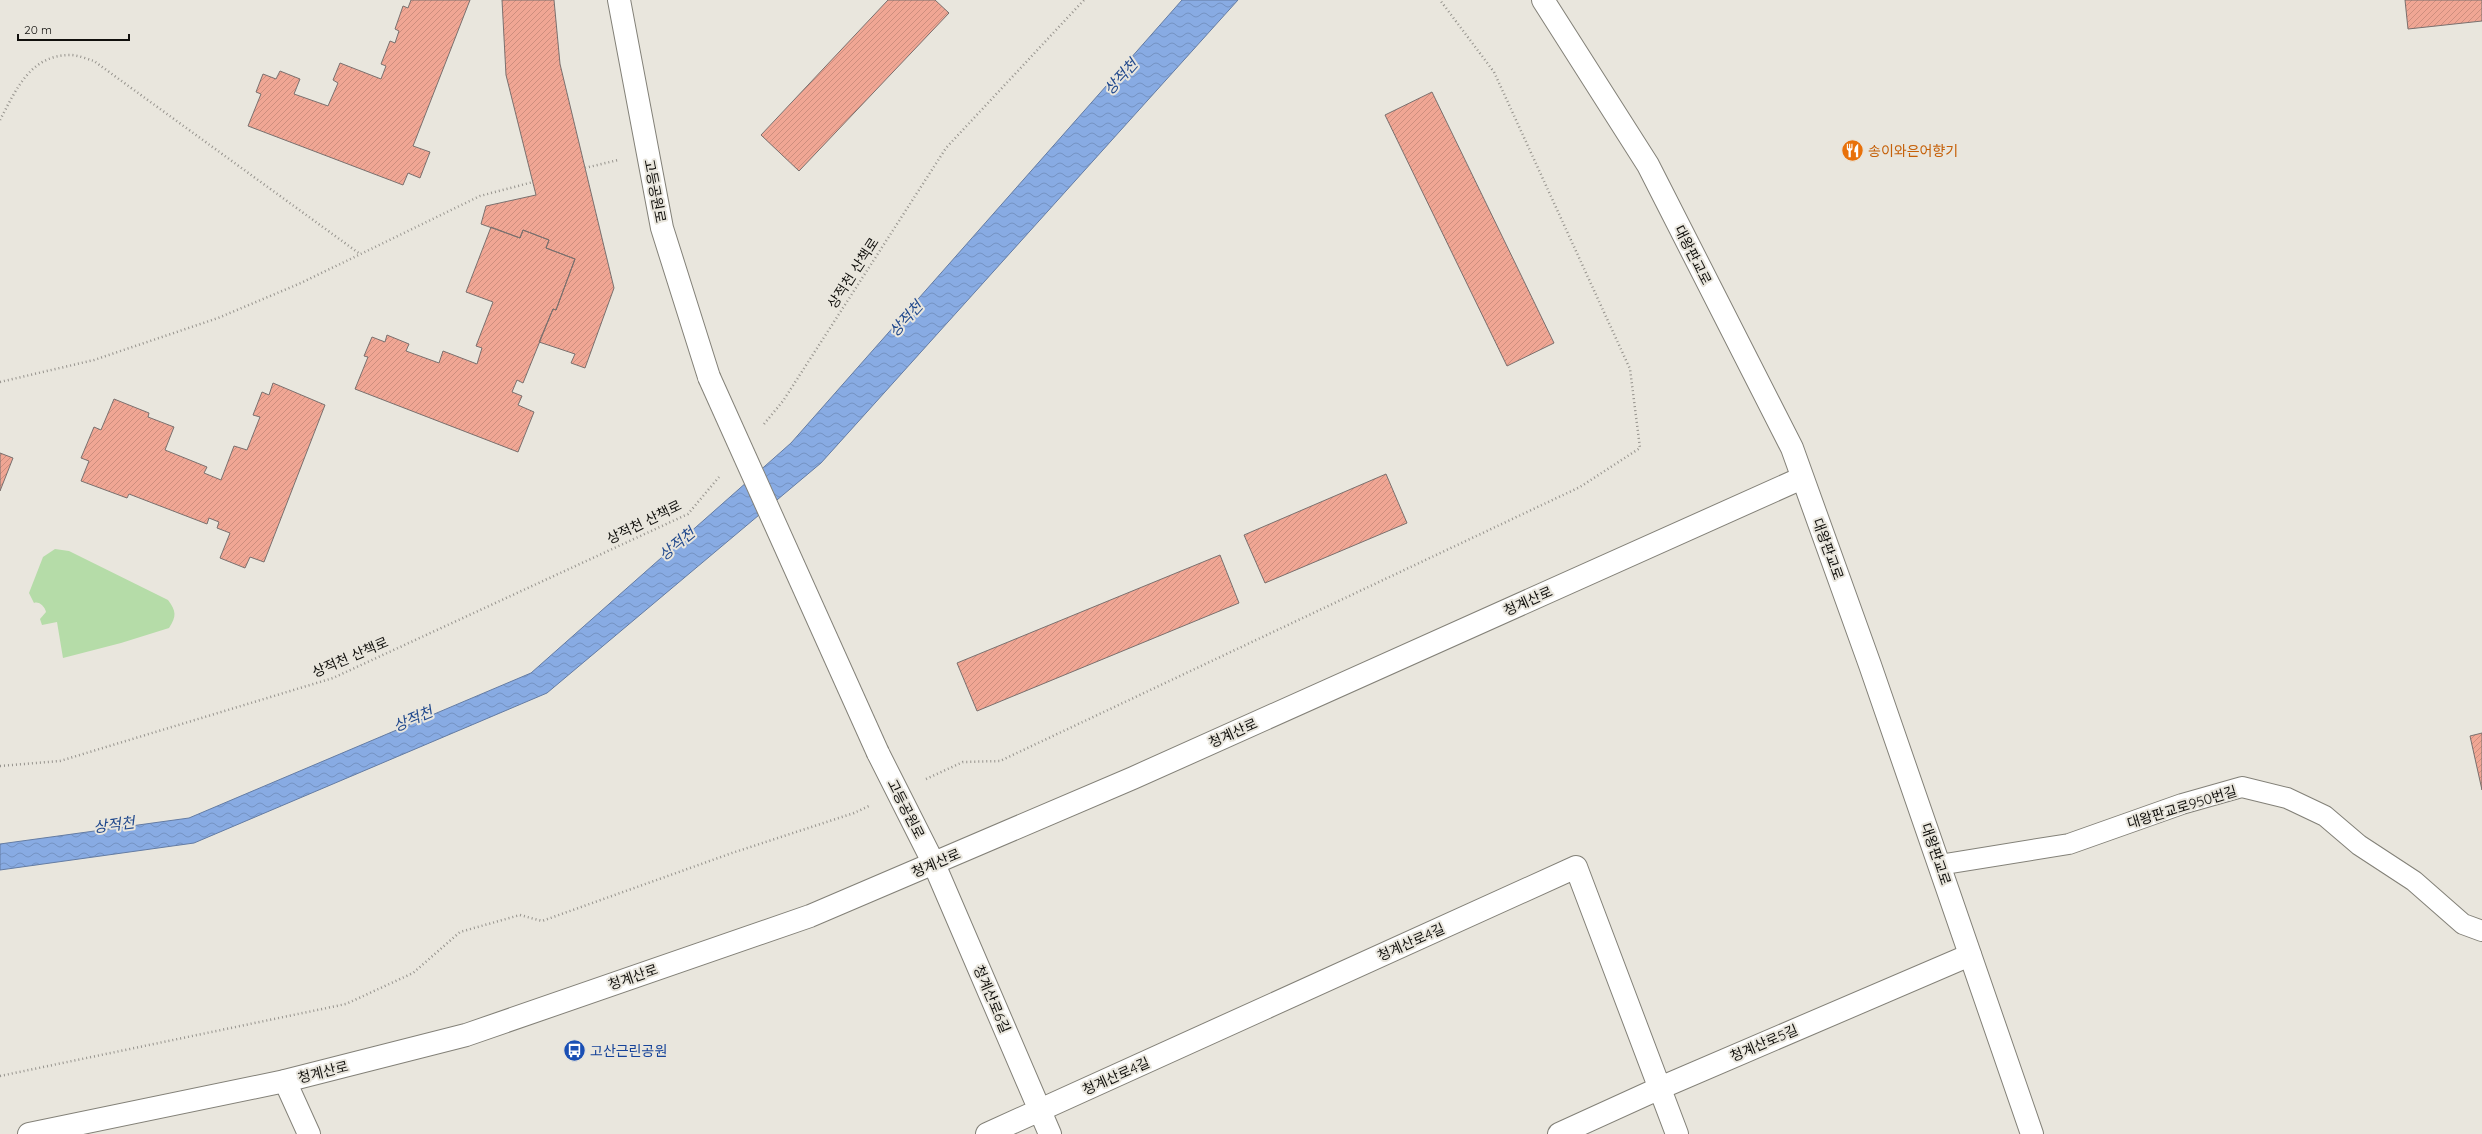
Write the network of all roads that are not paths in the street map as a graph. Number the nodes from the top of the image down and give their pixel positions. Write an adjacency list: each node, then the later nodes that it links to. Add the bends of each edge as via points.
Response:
1 (619, 0): 4 (main road, 고등공원로, bridge, via 662,228 709,377 878,753)
2 (1543, 0): 3 (main road, 대왕판교로, via 1648,165 1792,448)
3 (1802, 478): 4 (main road, 청계산로, via 1133,778); 5 (main road, 대왕판교로)
4 (934, 864): 8 (main road, 청계산로, via 810,916 466,1035); 10 (main road, 청계산로6길)
5 (1939, 865): 6 (lane, 대왕판교로950번길, via 2069,844 2182,804 2242,787 2287,798 2325,816 2359,846 2414,881 2463,924); 7 (main road, 대왕판교로)
6 (2482, 931)
7 (1970, 955): 9 (main road, 청계산로5길); 17 (main road, 대왕판교로)
8 (285, 1081): 11 (main road, 청계산로); 12 (main road)
9 (1660, 1088): 10 (main road, 청계산로4길, via 1576,868); 15 (main road, 청계산로5길); 16 (main road, 청계산로4길)
10 (1040, 1111): 13 (main road, 청계산로4길); 14 (main road, 청계산로6길)
11 (29, 1134)
12 (309, 1134)
13 (987, 1134)
14 (1050, 1134)
15 (1559, 1134)
16 (1677, 1134)
17 (2032, 1134)

